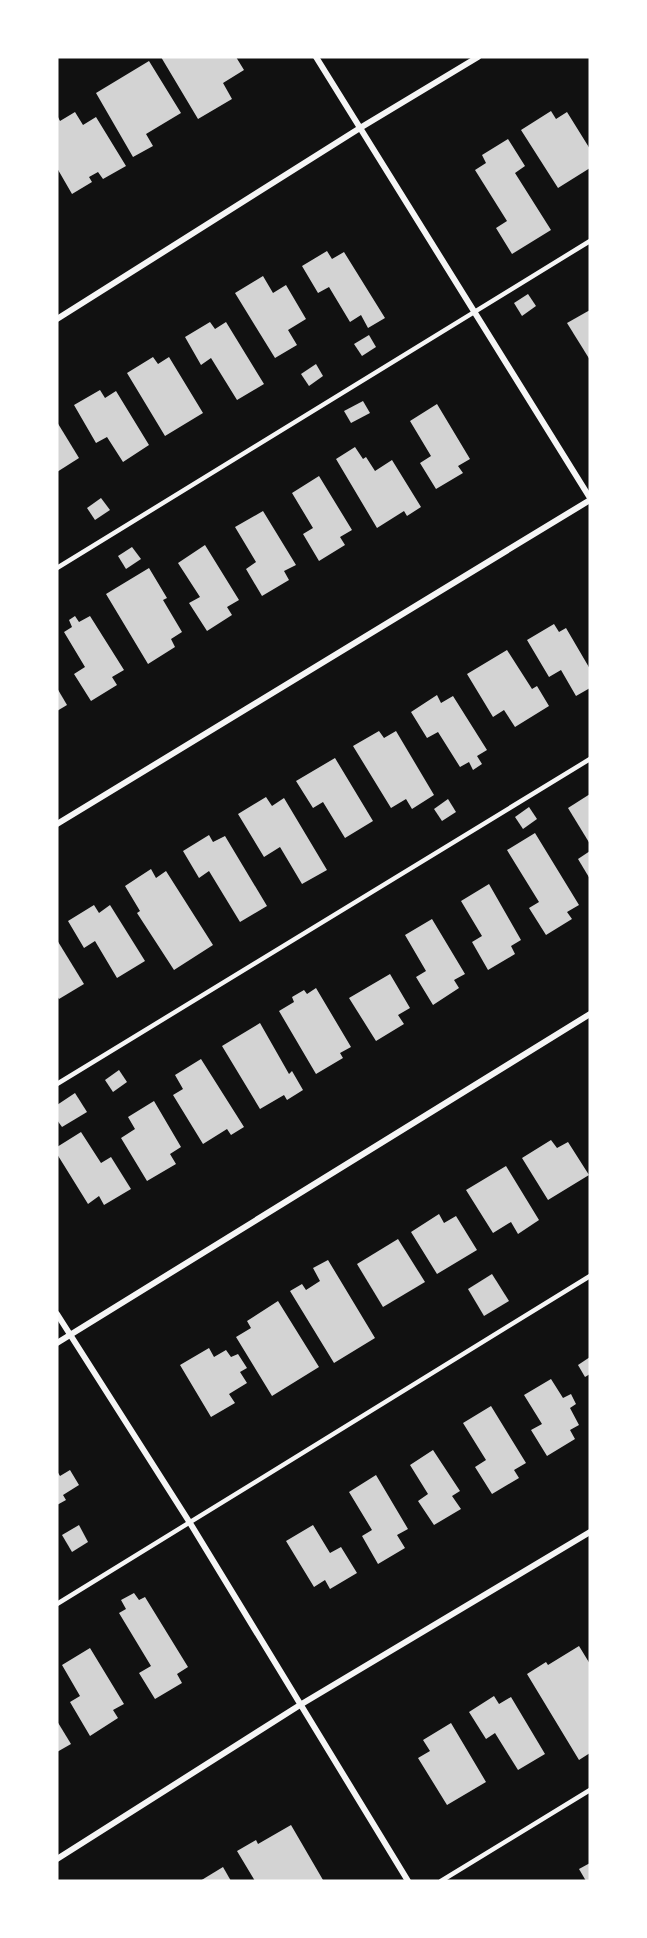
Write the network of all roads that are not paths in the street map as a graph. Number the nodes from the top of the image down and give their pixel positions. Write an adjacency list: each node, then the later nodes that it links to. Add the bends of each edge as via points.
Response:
1 (316, 57): 3 (street)
2 (478, 57): 3 (street)
3 (360, 128): 5 (street); 6 (street)
4 (590, 241): 5 (lane)
5 (474, 312): 7 (street); 8 (lane)
6 (57, 319)
7 (590, 499): 10 (street)
8 (57, 568)
9 (590, 759): 12 (lane)
10 (57, 824)
11 (590, 1014): 15 (street)
12 (57, 1084)
13 (590, 1276): 17 (lane)
14 (57, 1314): 15 (street)
15 (70, 1335): 16 (street); 17 (street)
16 (57, 1343)
17 (190, 1523): 19 (lane); 20 (street)
18 (590, 1532): 20 (street)
19 (57, 1604)
20 (300, 1705): 22 (street); 23 (street)
21 (590, 1790): 24 (lane)
22 (57, 1859)
23 (408, 1881)
24 (441, 1881)

